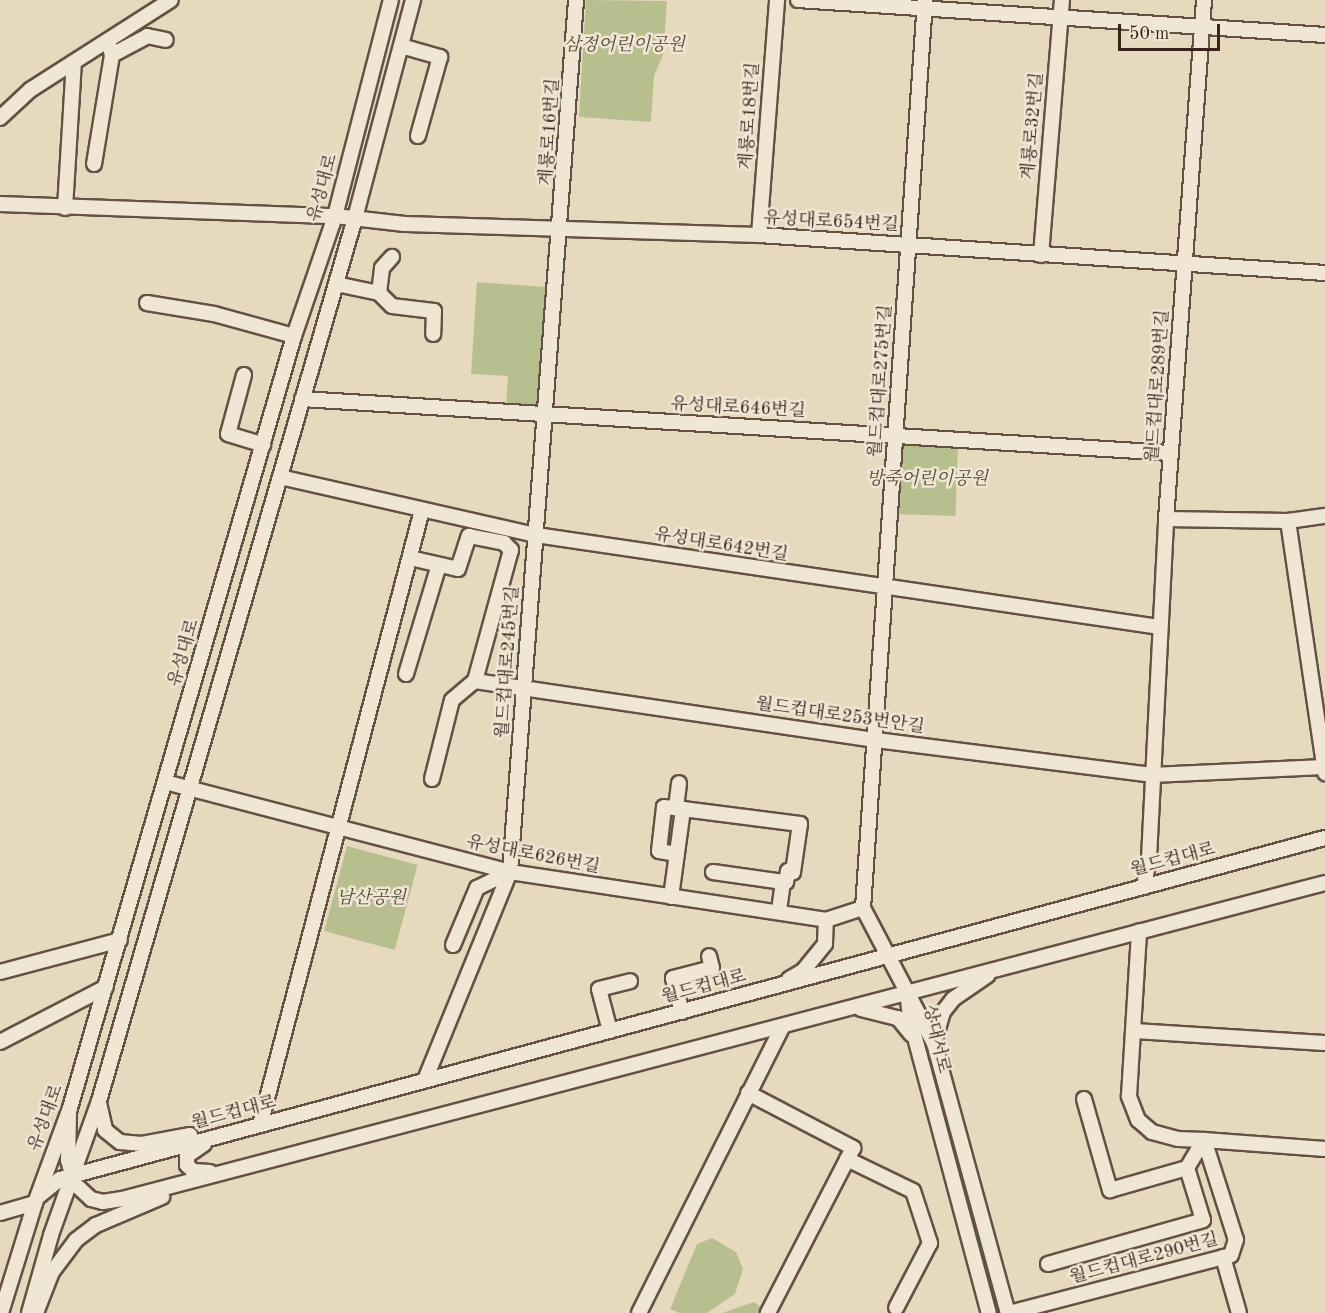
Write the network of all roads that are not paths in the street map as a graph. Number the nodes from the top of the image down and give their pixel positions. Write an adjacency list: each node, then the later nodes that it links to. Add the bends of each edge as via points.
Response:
1 (171, 0): 14 (street)
2 (391, 0): 23 (street, 유성대로)
3 (413, 0): 15 (street)
4 (576, 0): 25 (street, 계룡로16번길)
5 (777, 0): 26 (street, 계룡로18번길)
6 (798, 0): 9 (street)
7 (1062, 0): 10 (street, 계룡로32번길)
8 (1204, 0): 11 (street, 월드컵대로289번길)
9 (925, 4): 10 (street); 27 (street, 월드컵대로275번길)
10 (1060, 18): 11 (street); 28 (street, 계룡로32번길)
11 (1202, 27): 12 (street); 30 (street, 월드컵대로289번길)
12 (1325, 35)
13 (166, 40): 16 (street, via 147,36)
14 (108, 41): 16 (street); 17 (street)
15 (401, 46): 19 (street, via 440,57); 24 (street)
16 (112, 56): 20 (street)
17 (75, 62): 18 (street, via 30,90); 22 (street)
18 (0, 118)
19 (418, 136)
20 (94, 164)
21 (0, 204): 22 (street, 유성대로654번길)
22 (65, 208): 23 (street, 유성대로654번길)
23 (335, 216): 24 (street, 유성대로654번길); 36 (street, 유성대로)
24 (355, 218): 25 (street, 유성대로654번길); 32 (street)
25 (561, 230): 26 (street, 유성대로654번길); 39 (street, 월드컵대로245번길)
26 (759, 235): 27 (street, 유성대로654번길)
27 (908, 244): 28 (street, 유성대로654번길); 40 (street, 월드컵대로275번길)
28 (1041, 255): 30 (street, 유성대로654번길)
29 (392, 258): 33 (street, via 382,268)
30 (1185, 266): 31 (street, 유성대로654번길); 42 (street, 월드컵대로289번길)
31 (1325, 273)
32 (336, 284): 33 (street); 38 (street)
33 (379, 293): 35 (street, via 392,306 434,311)
34 (147, 303): 36 (street, via 214,314)
35 (433, 334)
36 (294, 336): 41 (street, 유성대로)
37 (244, 375): 41 (street, via 228,434)
38 (302, 399): 39 (street, 유성대로646번길); 43 (street)
39 (546, 415): 40 (street, 유성대로646번길); 48 (street, 월드컵대로245번길)
40 (894, 435): 42 (street, 유성대로646번길); 51 (street, 월드컵대로275번길)
41 (263, 445): 60 (street, 유성대로)
42 (1171, 453): 46 (street, 월드컵대로289번길)
43 (280, 477): 44 (street, 유성대로642번길); 62 (street)
44 (422, 510): 48 (street, 유성대로642번길); 49 (street)
45 (1325, 516): 47 (street)
46 (1166, 519): 47 (street); 52 (street, 월드컵대로289번길)
47 (1288, 521): 57 (street)
48 (536, 535): 51 (street, 유성대로642번길); 55 (street, 월드컵대로245번길)
49 (410, 558): 50 (street); 64 (street)
50 (439, 565): 53 (street); 54 (street, via 458,569 469,536 504,543 511,550)
51 (887, 589): 52 (street, 유성대로642번길); 56 (street, 월드컵대로275번길)
52 (1160, 627): 58 (street, 월드컵대로289번길)
53 (406, 674)
54 (475, 681): 55 (street, 월드컵대로253번안길, via 510,689); 59 (street, via 452,700)
55 (524, 687): 56 (street, 월드컵대로253번안길); 66 (street, 월드컵대로245번길)
56 (876, 740): 58 (street, 월드컵대로253번안길); 72 (street, 월드컵대로275번길)
57 (1325, 770): 58 (street)
58 (1152, 775): 70 (street, 월드컵대로289번길)
59 (432, 778)
60 (165, 782): 62 (street, 유성대로626번길); 76 (street, 유성대로)
61 (679, 783): 63 (street)
62 (188, 789): 64 (street, 유성대로626번길); 98 (street)
63 (679, 808): 68 (street, via 800,824 793,872 788,871); 71 (street)
64 (338, 828): 66 (street, 유성대로626번길); 100 (street)
65 (1325, 838): 70 (street, 월드컵대로)
66 (510, 872): 71 (street, 유성대로626번길); 77 (street, via 477,888); 95 (street, 월드컵대로245번길)
67 (713, 872): 68 (street)
68 (783, 882): 73 (street)
69 (1325, 883): 75 (street)
70 (1144, 887): 79 (street, 월드컵대로)
71 (671, 897): 73 (street, 유성대로626번길)
72 (863, 908): 74 (street, 유성대로626번길); 79 (street)
73 (779, 912): 74 (street, 유성대로626번길)
74 (826, 920): 83 (street, via 828,934 820,951 803,971)
75 (1139, 931): 80 (street); 90 (street)
76 (120, 940): 81 (street); 84 (street, 유성대로)
77 (453, 945)
78 (709, 956): 87 (street, via 712,968 673,978)
79 (889, 958): 83 (street, 월드컵대로); 85 (street)
80 (994, 970): 85 (street); 92 (street, via 953,999 943,1012)
81 (0, 972)
82 (630, 981): 89 (street, via 599,989)
83 (778, 986): 87 (street, 월드컵대로)
84 (106, 987): 91 (street); 99 (street, 유성대로)
85 (908, 994): 86 (street); 92 (street, 상대서로); 94 (street, 상대서로)
86 (855, 1008): 88 (street); 94 (street, via 898,1018)
87 (682, 1011): 89 (street, 월드컵대로)
88 (782, 1028): 96 (street); 106 (street)
89 (610, 1031): 95 (street, 월드컵대로)
90 (1134, 1031): 93 (street); 102 (street, via 1129,1096 1138,1120 1161,1134)
91 (0, 1042)
92 (934, 1043): 119 (street, 상대서로)
93 (1325, 1043)
94 (917, 1044): 118 (street, 상대서로)
95 (424, 1080): 100 (street, 월드컵대로)
96 (748, 1093): 104 (street, via 853,1148); 116 (street)
97 (1084, 1100): 105 (street, via 1110,1190)
98 (99, 1101): 101 (street, via 105,1130 120,1142 142,1144); 107 (street)
99 (69, 1113): 107 (street); 108 (street, 유성대로)
100 (260, 1125): 101 (street, 월드컵대로)
101 (234, 1132): 106 (street, via 194,1148 187,1156 187,1165 193,1171); 107 (street, 월드컵대로)
102 (1204, 1140): 103 (street); 105 (street); 110 (street, 월드컵대로290번길, via 1236,1240 1231,1255)
103 (1325, 1149)
104 (847, 1158): 112 (street, via 913,1191 927,1233 930,1243); 117 (street)
105 (1187, 1168): 111 (street, via 1203,1220)
106 (232, 1171): 107 (street, via 103,1202 84,1195); 115 (street, via 96,1225 66,1250 52,1272)
107 (71, 1177): 108 (street, 월드컵대로, via 46,1188); 114 (street)
108 (34, 1203): 109 (street); 113 (street, 유성대로)
109 (0, 1213)
110 (1223, 1257): 119 (street, 월드컵대로290번길); 120 (street)
111 (1048, 1264)
112 (896, 1308)
113 (2, 1313)
114 (28, 1313)
115 (36, 1313)
116 (639, 1313)
117 (768, 1313)
118 (990, 1313)
119 (1008, 1313)
120 (1239, 1313)

